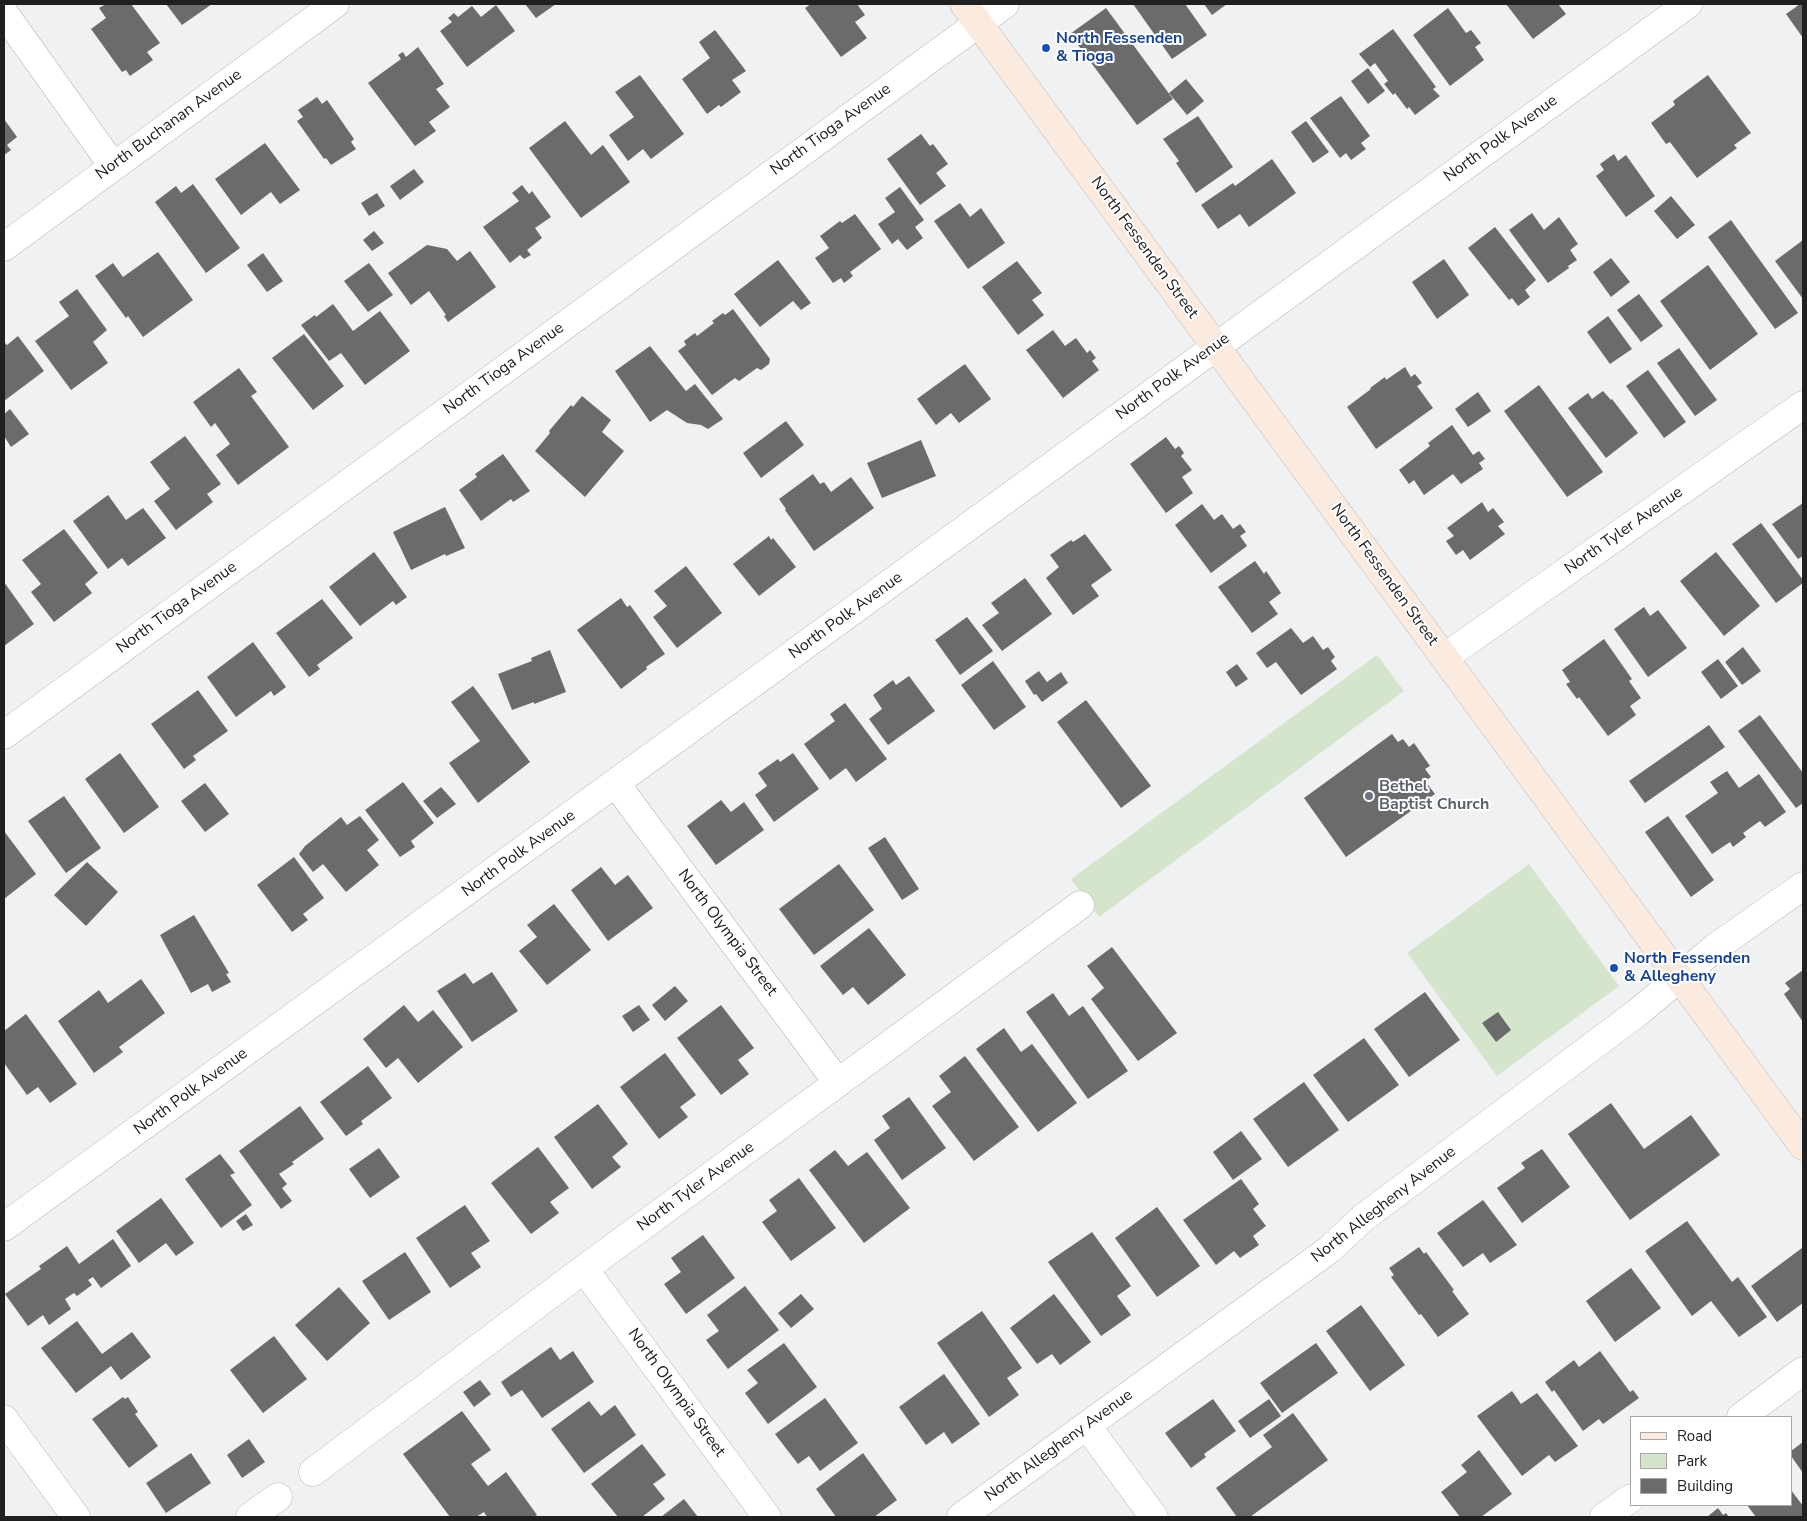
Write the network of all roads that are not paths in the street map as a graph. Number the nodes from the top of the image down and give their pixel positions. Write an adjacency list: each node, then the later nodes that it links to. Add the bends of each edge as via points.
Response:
1 (335, 4): 6 (street, North Buchanan Avenue)
2 (1005, 4): 5 (street, North Tioga Avenue)
3 (1688, 4): 8 (street, North Polk Avenue)
4 (4, 13): 6 (street)
5 (971, 13): 8 (main road, North Fessenden Street); 11 (street, North Tioga Avenue)
6 (113, 166): 7 (street, North Buchanan Avenue)
7 (4, 247)
8 (1216, 346): 10 (main road, North Fessenden Street); 12 (street, North Polk Avenue)
9 (1803, 405): 10 (street, North Tyler Avenue)
10 (1445, 657): 15 (main road, North Fessenden Street)
11 (4, 734)
12 (616, 784): 16 (street, North Olympia Street); 18 (street, North Polk Avenue)
13 (1803, 886): 15 (street, North Allegheny Avenue, via 1716,947)
14 (1080, 905): 16 (street, North Tyler Avenue)
15 (1679, 978): 17 (main road, North Fessenden Street); 23 (street, North Allegheny Avenue, via 1638,1013 1363,1218 1330,1249)
16 (838, 1083): 19 (street, North Tyler Avenue)
17 (1803, 1146)
18 (4, 1227)
19 (584, 1269): 24 (street, North Tyler Avenue); 29 (street, North Olympia Street)
20 (1803, 1371): 21 (street)
21 (1741, 1416)
22 (4, 1419): 27 (street)
23 (1087, 1426): 30 (street, North Allegheny Avenue); 31 (street)
24 (313, 1472)
25 (278, 1497): 28 (street)
26 (1630, 1499): 32 (street)
27 (76, 1517)
28 (250, 1517)
29 (767, 1517)
30 (961, 1517)
31 (1154, 1517)
32 (1604, 1517)

